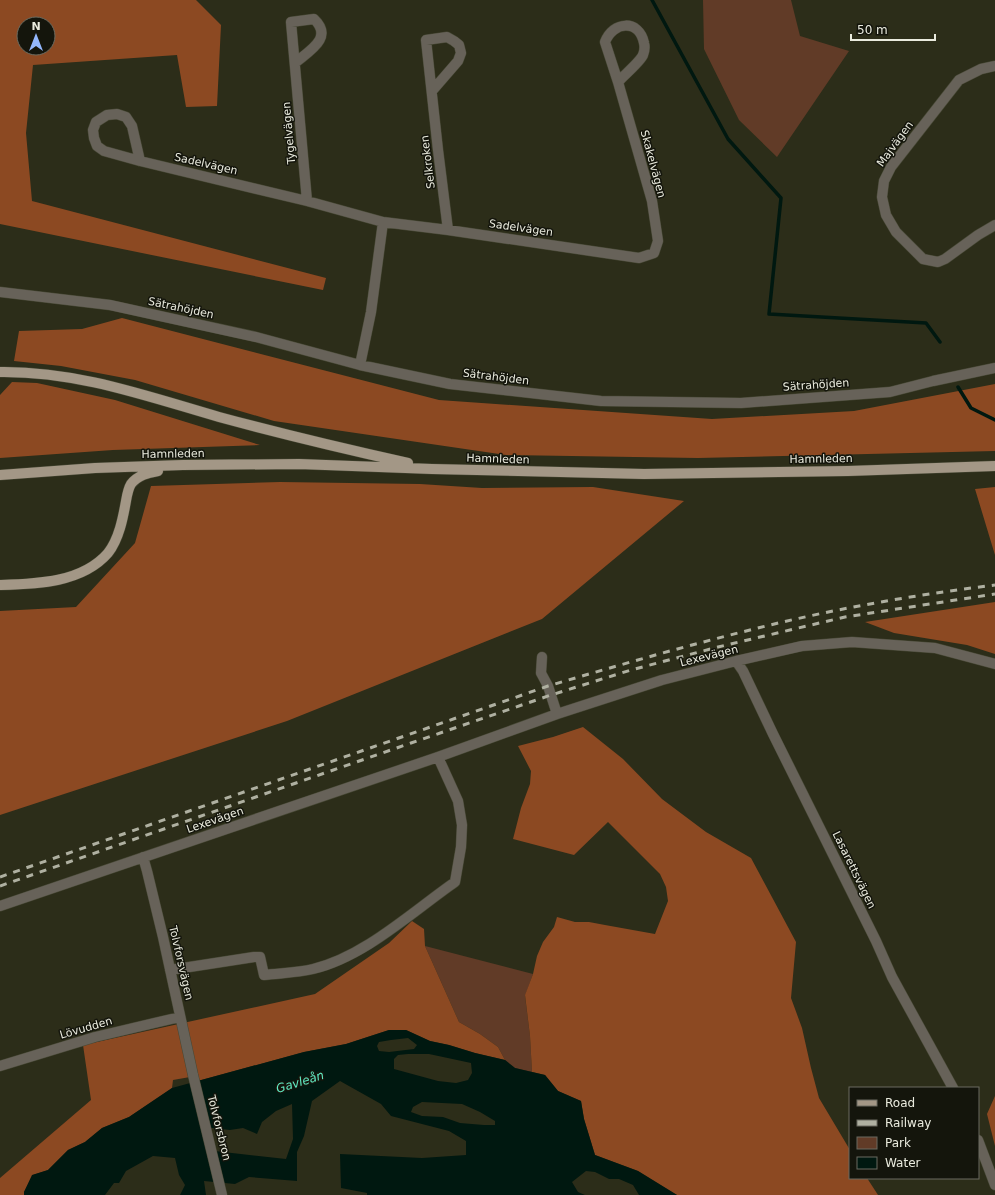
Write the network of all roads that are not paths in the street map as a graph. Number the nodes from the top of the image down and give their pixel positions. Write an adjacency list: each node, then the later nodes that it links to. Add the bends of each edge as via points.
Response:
1 (295, 63): 6 (street, Tygelvägen)
2 (995, 66): 8 (street, Majvägen, via 981,69 959,80 891,167 884,181 882,197 886,214 896,232 923,259 938,262)
3 (618, 82): 3 (street, Skakelvägen, via 643,57 645,49 642,35 631,26 622,25 614,30 605,42); 10 (street, Skakelvägen, via 652,201 658,241)
4 (432, 91): 4 (street, Selkroken, via 458,61 461,53 459,45 447,37 426,40); 9 (street, Selkroken)
5 (140, 161): 5 (street, Sadelvägen, via 132,126 126,117 117,114 107,115 96,122 93,130 97,146 104,151); 6 (street, Sadelvägen)
6 (307, 200): 7 (street, Sadelvägen)
7 (383, 222): 9 (street, Sadelvägen); 12 (street, via 371,312)
8 (995, 226)
9 (448, 230): 10 (street, Sadelvägen, via 639,258)
10 (654, 253)
11 (0, 292): 12 (street, Sätrahöjden, via 110,305 256,337)
12 (360, 365): 13 (street, Sätrahöjden, via 450,384 601,401 741,403 890,392)
13 (995, 368)
14 (0, 372): 17 (main road, via 35,372 76,378 278,433)
15 (182, 465): 17 (main road, Hamnleden, via 299,464); 18 (main road, Hamnleden); 19 (main road, via 147,473 131,485 114,544 108,553 90,568 68,578 53,581)
16 (995, 466): 17 (main road, Hamnleden, via 644,474)
17 (432, 469)
18 (0, 475)
19 (0, 585)
20 (542, 657): 23 (street, via 541,673)
21 (736, 661): 22 (street, Lexevägen, via 802,646 852,642 935,648); 23 (street, Lexevägen, via 662,680); 31 (street, Lasarettsvägen, via 892,977)
22 (995, 664)
23 (557, 714): 24 (street, Lexevägen)
24 (438, 757): 25 (street, Lexevägen); 27 (street, via 458,802 462,825 455,882 380,938 343,958 313,969 264,975 260,957 254,957)
25 (143, 857): 26 (street, Lexevägen); 27 (street, Tolvforsvägen)
26 (0, 906)
27 (170, 970): 28 (street, Tolvforsvägen)
28 (180, 1017): 29 (street, Lövudden, via 95,1037); 30 (street, Tolvforsvägen)
29 (0, 1066)
30 (193, 1075): 34 (street, Tolvforsbron)
31 (952, 1087)
32 (979, 1143): 33 (street)
33 (995, 1185)
34 (222, 1191)

